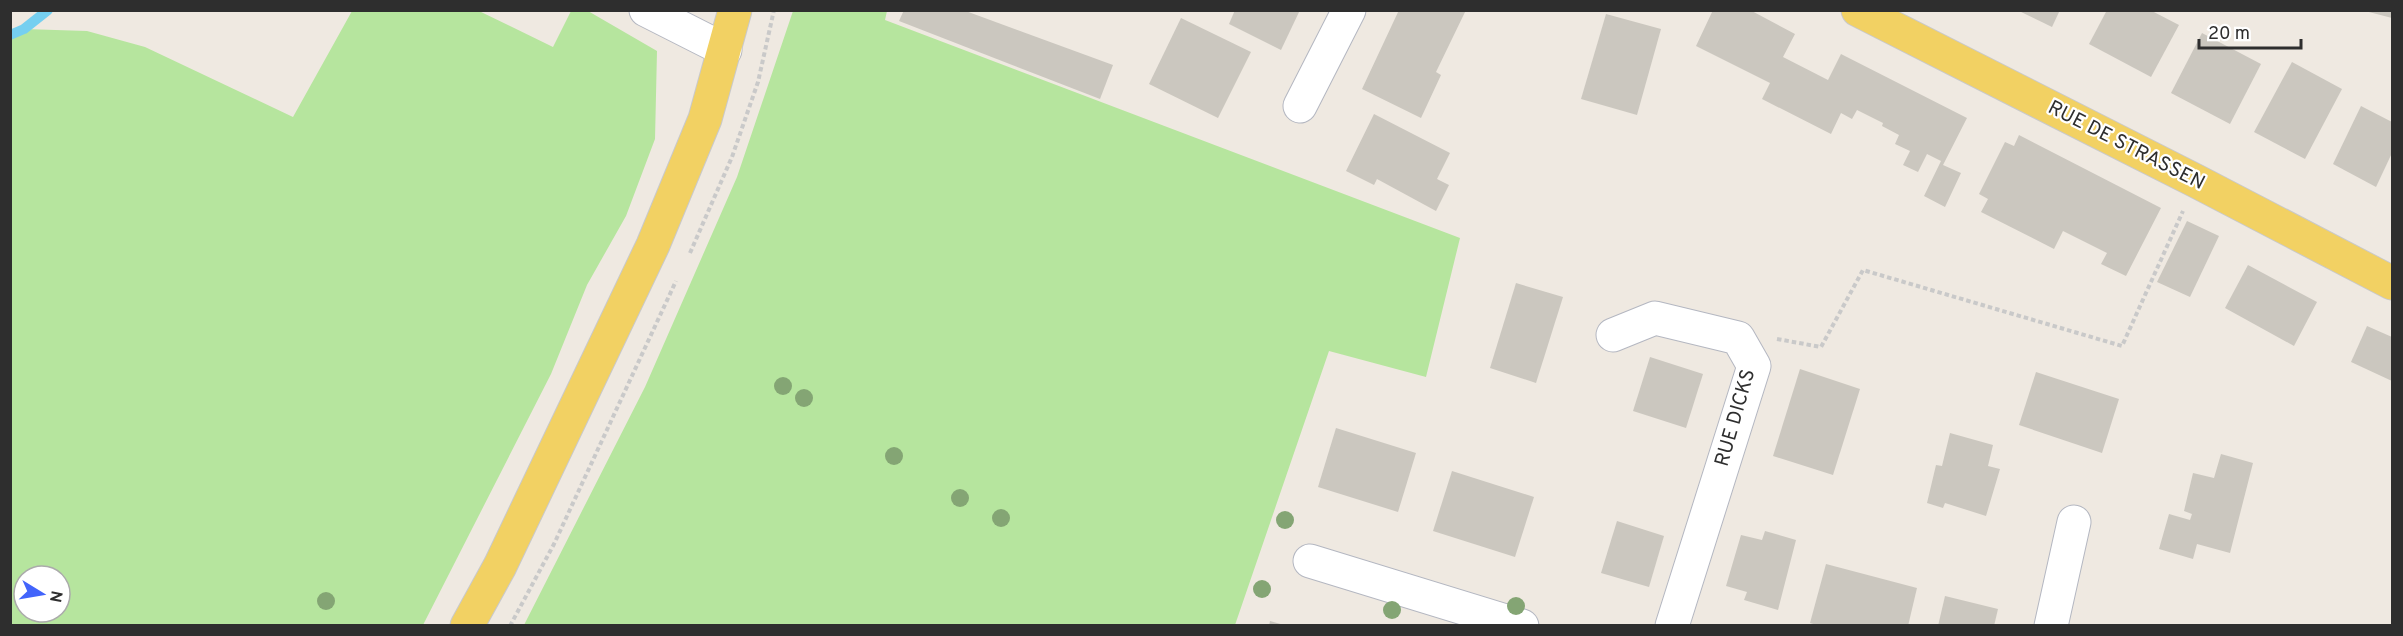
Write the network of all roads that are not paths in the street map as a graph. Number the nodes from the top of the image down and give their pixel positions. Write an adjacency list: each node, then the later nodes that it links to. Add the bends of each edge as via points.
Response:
1 (646, 10): 5 (street)
2 (735, 10): 5 (main road)
3 (1349, 10): 6 (street)
4 (1858, 10): 7 (main road, RUE DE STRASSEN)
5 (725, 50): 11 (main road, via 705,119 653,245 500,566)
6 (1300, 106)
7 (2392, 283)
8 (1613, 335): 13 (street, RUE DICKS, via 1654,318 1738,338 1754,366)
9 (2074, 522): 14 (street)
10 (1310, 561): 12 (street)
11 (467, 626)
12 (1522, 626)
13 (1672, 626)
14 (2051, 626)

